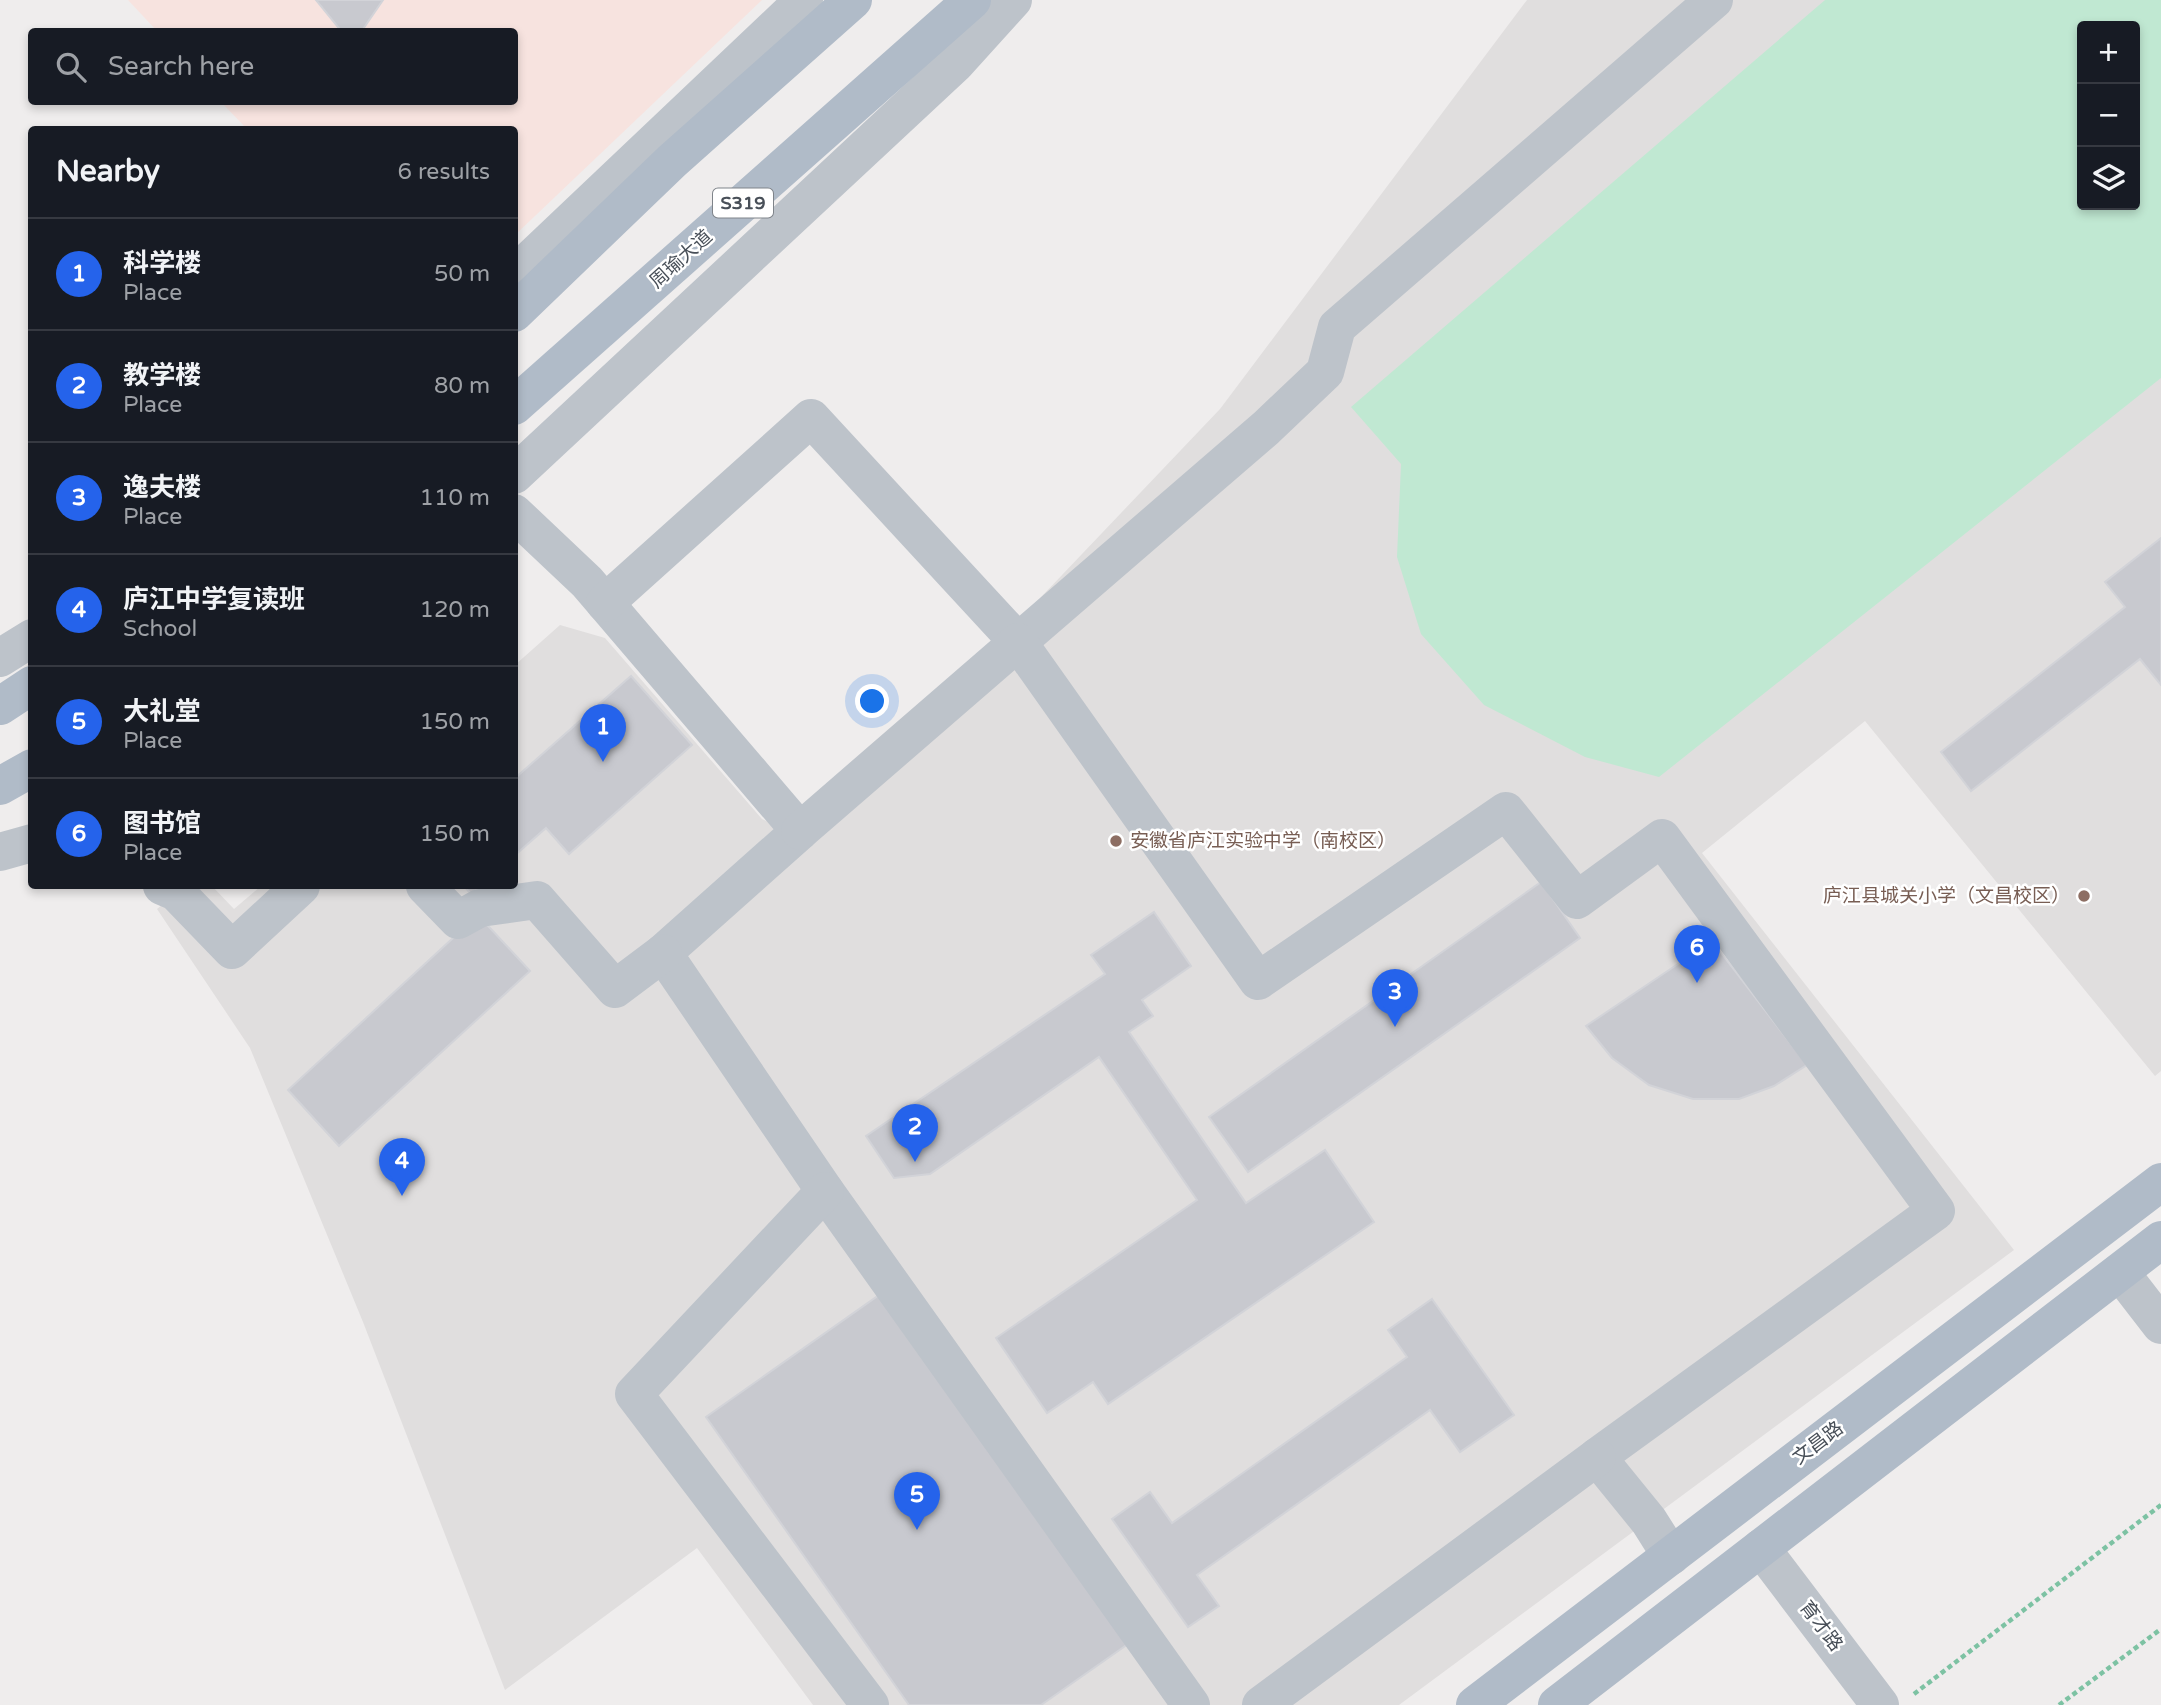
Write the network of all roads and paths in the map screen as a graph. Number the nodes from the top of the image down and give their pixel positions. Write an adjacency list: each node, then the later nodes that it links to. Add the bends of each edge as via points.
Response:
1 (804, 0): 6 (street)
2 (852, 0): 7 (main road, via 672,161)
3 (972, 0): 8 (main road, 周瑜大道 / S319)
4 (1013, 0): 9 (street, via 956,63)
5 (1714, 0): 13 (street, via 1336,327 1325,372)
6 (518, 271)
7 (518, 309)
8 (518, 402)
9 (518, 471)
10 (518, 517): 11 (street)
11 (605, 603): 13 (street, via 811,418); 19 (street)
12 (28, 640): 14 (street)
13 (1018, 642): 19 (street); 31 (street, via 1258,981 1506,810 1577,900 1662,838 1936,1211)
14 (0, 658)
15 (28, 688): 16 (main road)
16 (0, 706)
17 (28, 770): 18 (main road)
18 (0, 786)
19 (800, 831): 25 (street)
20 (28, 844): 21 (street)
21 (0, 852)
22 (169, 889): 23 (street, via 232,950)
23 (298, 889)
24 (428, 889): 25 (street, via 458,920 480,908 537,900 615,989)
25 (663, 953): 27 (street)
26 (2161, 1182): 34 (main road, 文昌路)
27 (825, 1191): 37 (street, via 634,1394); 38 (street)
28 (2161, 1240): 29 (main road)
29 (2120, 1272): 30 (street); 33 (main road)
30 (2161, 1325)
31 (1597, 1457): 34 (street); 39 (street)
32 (2161, 1505): 36 (path)
33 (1761, 1548): 36 (street, 育才路); 41 (main road)
34 (1671, 1556): 40 (main road, 文昌路)
35 (2161, 1629): 42 (path)
36 (1895, 1701)
37 (870, 1705)
38 (1191, 1705)
39 (1261, 1705)
40 (1475, 1705)
41 (1557, 1705)
42 (2059, 1705)

